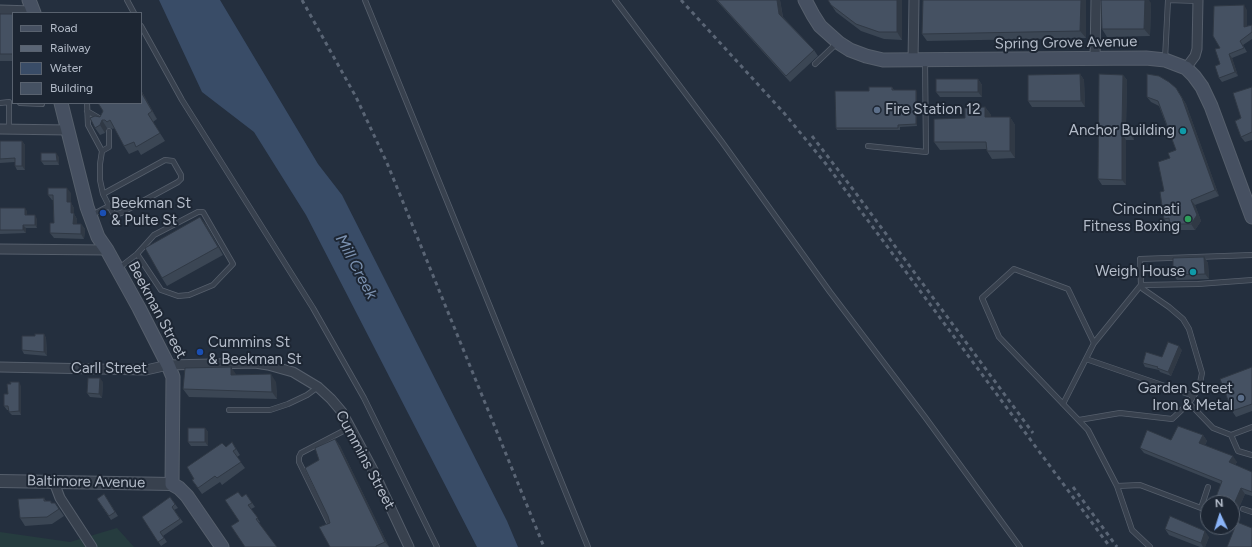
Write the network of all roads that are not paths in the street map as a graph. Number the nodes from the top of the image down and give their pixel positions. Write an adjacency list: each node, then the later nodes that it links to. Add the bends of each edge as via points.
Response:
1 (126, 0): 10 (lane)
2 (365, 0): 67 (lane)
3 (615, 0): 68 (lane)
4 (805, 0): 12 (main road, Spring Grove Avenue, via 820,26)
5 (914, 0): 14 (street)
6 (1096, 0): 13 (street)
7 (1198, 0): 15 (lane, via 1168,0); 17 (street, via 1197,48 1195,56)
8 (32, 8): 9 (street)
9 (0, 10)
10 (133, 12)
11 (142, 28): 66 (lane, via 182,100 313,308 364,398)
12 (838, 42): 14 (main road, Spring Grove Avenue, via 850,50 883,60); 16 (lane)
13 (1095, 58): 14 (main road, Spring Grove Avenue); 15 (main road, Spring Grove Avenue)
14 (919, 60): 27 (lane, via 926,152)
15 (1165, 60): 17 (main road, Spring Grove Avenue)
16 (815, 64)
17 (1186, 68): 32 (main road, Spring Grove Avenue, via 1202,87 1211,106)
18 (0, 103): 19 (lane)
19 (11, 103): 24 (lane)
20 (61, 104): 25 (main road, Beekman Street)
21 (87, 104): 22 (lane)
22 (87, 111): 23 (lane); 28 (lane, via 88,125)
23 (104, 121)
24 (5, 129): 25 (street)
25 (68, 130): 31 (main road, Beekman Street)
26 (109, 131): 28 (lane, via 109,147)
27 (868, 146)
28 (102, 151): 29 (lane, via 100,180)
29 (103, 194): 30 (lane); 30 (lane, via 165,160 172,161 181,175 178,182 121,213 113,213)
30 (109, 206): 31 (lane)
31 (90, 216): 34 (main road, Beekman Street, via 98,237)
32 (1252, 217)
33 (0, 249): 34 (street)
34 (107, 250): 37 (main road, Beekman Street)
35 (136, 254): 35 (lane, via 154,235 198,212 203,212 234,264 213,285 178,296 161,290); 37 (lane)
36 (1252, 255): 39 (lane, via 1140,259)
37 (118, 269): 42 (main road, Beekman Street)
38 (1252, 280): 39 (lane)
39 (1141, 285): 40 (lane); 46 (lane, via 1183,319 1189,329 1202,373 1199,388)
40 (1094, 343): 41 (lane); 47 (lane, via 1068,289 1014,269 982,298 998,337)
41 (1086, 359): 46 (lane); 47 (lane)
42 (168, 364): 43 (street, Carll Street, via 146,370); 44 (street, Carll Street, via 255,363); 57 (main road, Beekman Street, via 173,377)
43 (0, 367)
44 (289, 370): 45 (street, Cummins Street)
45 (318, 387): 49 (lane, via 307,395 270,410); 51 (street, Cummins Street, via 331,399)
46 (1194, 396): 48 (lane)
47 (1063, 404): 50 (lane)
48 (1189, 404): 50 (lane, via 1172,419 1120,413); 53 (lane, via 1214,428)
49 (229, 410)
50 (1078, 420): 58 (lane, via 1088,430)
51 (351, 426): 62 (lane, via 301,453 299,457 299,462); 65 (street, Cummins Street)
52 (1252, 427): 53 (lane)
53 (1231, 435): 54 (lane, via 1238,451)
54 (1252, 455)
55 (0, 481): 56 (street, Baltimore Avenue)
56 (54, 482): 57 (street, Baltimore Avenue); 63 (street, via 60,498)
57 (172, 484): 64 (main road, via 187,496)
58 (1117, 486): 59 (lane, via 1140,485 1201,508); 69 (lane, via 1132,530)
59 (1208, 487)
60 (1243, 509): 61 (lane)
61 (1252, 512)
62 (330, 525)
63 (92, 547)
64 (222, 547)
65 (409, 547)
66 (437, 547)
67 (588, 547)
68 (1020, 547)
69 (1150, 547)

